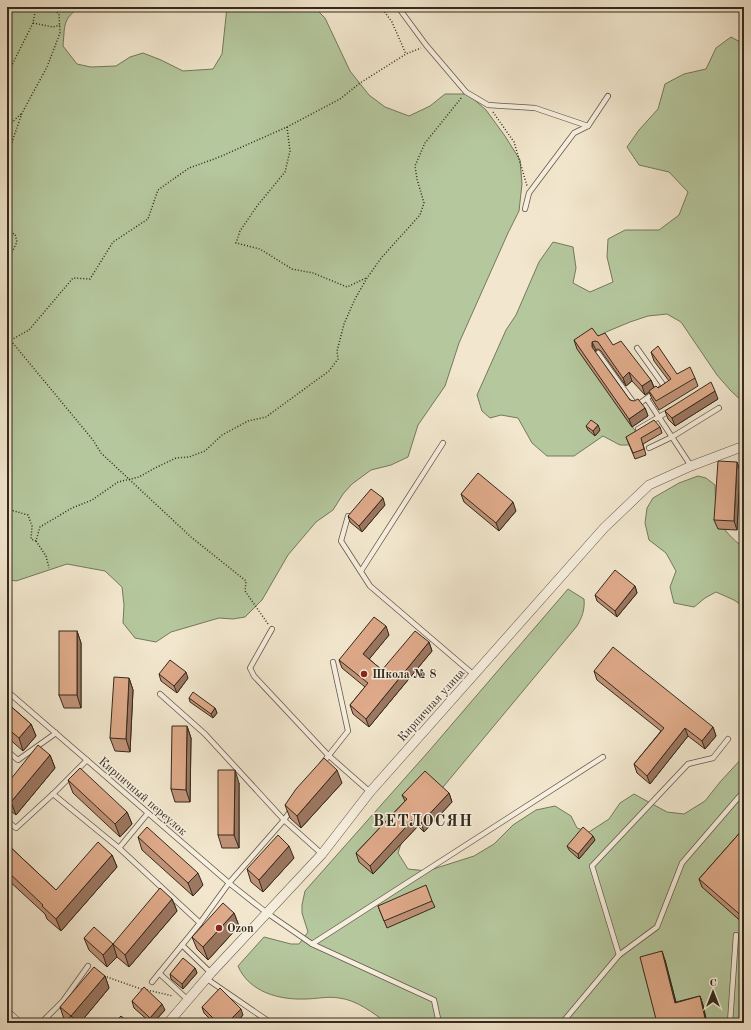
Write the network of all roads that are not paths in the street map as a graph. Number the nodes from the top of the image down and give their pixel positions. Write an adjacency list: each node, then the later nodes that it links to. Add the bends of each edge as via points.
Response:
1 (398, 7): 3 (lane, via 466,92 488,105 535,108)
2 (608, 96): 3 (lane)
3 (588, 126): 4 (lane, via 574,133 529,193)
4 (525, 209)
5 (637, 348): 7 (lane, via 664,386)
6 (598, 353): 7 (lane, via 636,406)
7 (647, 399): 10 (lane)
8 (719, 408): 12 (lane)
9 (672, 409): 10 (lane)
10 (659, 417): 11 (lane); 12 (lane)
11 (638, 429)
12 (672, 438): 15 (lane); 16 (lane)
13 (443, 443): 18 (lane)
14 (744, 446): 16 (street, Кирпичная улица)
15 (649, 448)
16 (691, 466): 21 (street, Кирпичная улица, via 649,485 604,528)
17 (348, 516): 18 (lane, via 341,541)
18 (361, 571): 21 (lane, via 370,586)
19 (272, 629): 27 (lane, via 250,668 254,676)
20 (333, 662): 27 (lane, via 348,731)
21 (474, 675): 32 (street, Кирпичная улица)
22 (7, 691): 24 (lane, Кирпичный переулок)
23 (160, 694): 36 (lane, via 205,734)
24 (56, 733): 26 (lane, via 18,760); 29 (lane, Кирпичный переулок)
25 (728, 739): 46 (lane, via 713,758 688,764 592,866)
26 (7, 751)
27 (328, 755): 30 (lane); 32 (lane)
28 (603, 757): 44 (lane)
29 (87, 760): 33 (lane); 35 (lane, Кирпичный переулок)
30 (319, 768)
31 (744, 791): 46 (lane, via 682,863 657,926)
32 (370, 792): 39 (street, Кирпичная улица)
33 (53, 794): 37 (lane, via 16,828); 38 (lane)
34 (293, 807): 36 (lane)
35 (148, 813): 38 (lane); 40 (lane, Кирпичный переулок)
36 (284, 820): 39 (lane); 40 (lane)
37 (7, 821)
38 (119, 848): 42 (lane)
39 (322, 854): 41 (street, Кирпичная улица)
40 (229, 884): 41 (lane, Кирпичный переулок); 42 (lane)
41 (267, 913): 44 (lane, Кирпичный переулок); 49 (street, Кирпичная улица)
42 (200, 923): 45 (lane)
43 (736, 935): 59 (lane)
44 (312, 944): 57 (lane, Кирпичный переулок, via 434,1000)
45 (182, 945): 48 (lane); 49 (lane)
46 (619, 955): 58 (lane)
47 (88, 966): 54 (lane, via 63,1001)
48 (159, 973): 50 (lane); 51 (lane)
49 (209, 976): 51 (street, Кирпичная улица); 56 (lane)
50 (152, 982)
51 (188, 1000): 55 (street, Кирпичная улица)
52 (7, 1013): 53 (street)
53 (18, 1023)
54 (41, 1023)
55 (168, 1023)
56 (271, 1023)
57 (439, 1023)
58 (562, 1023)
59 (730, 1023)

